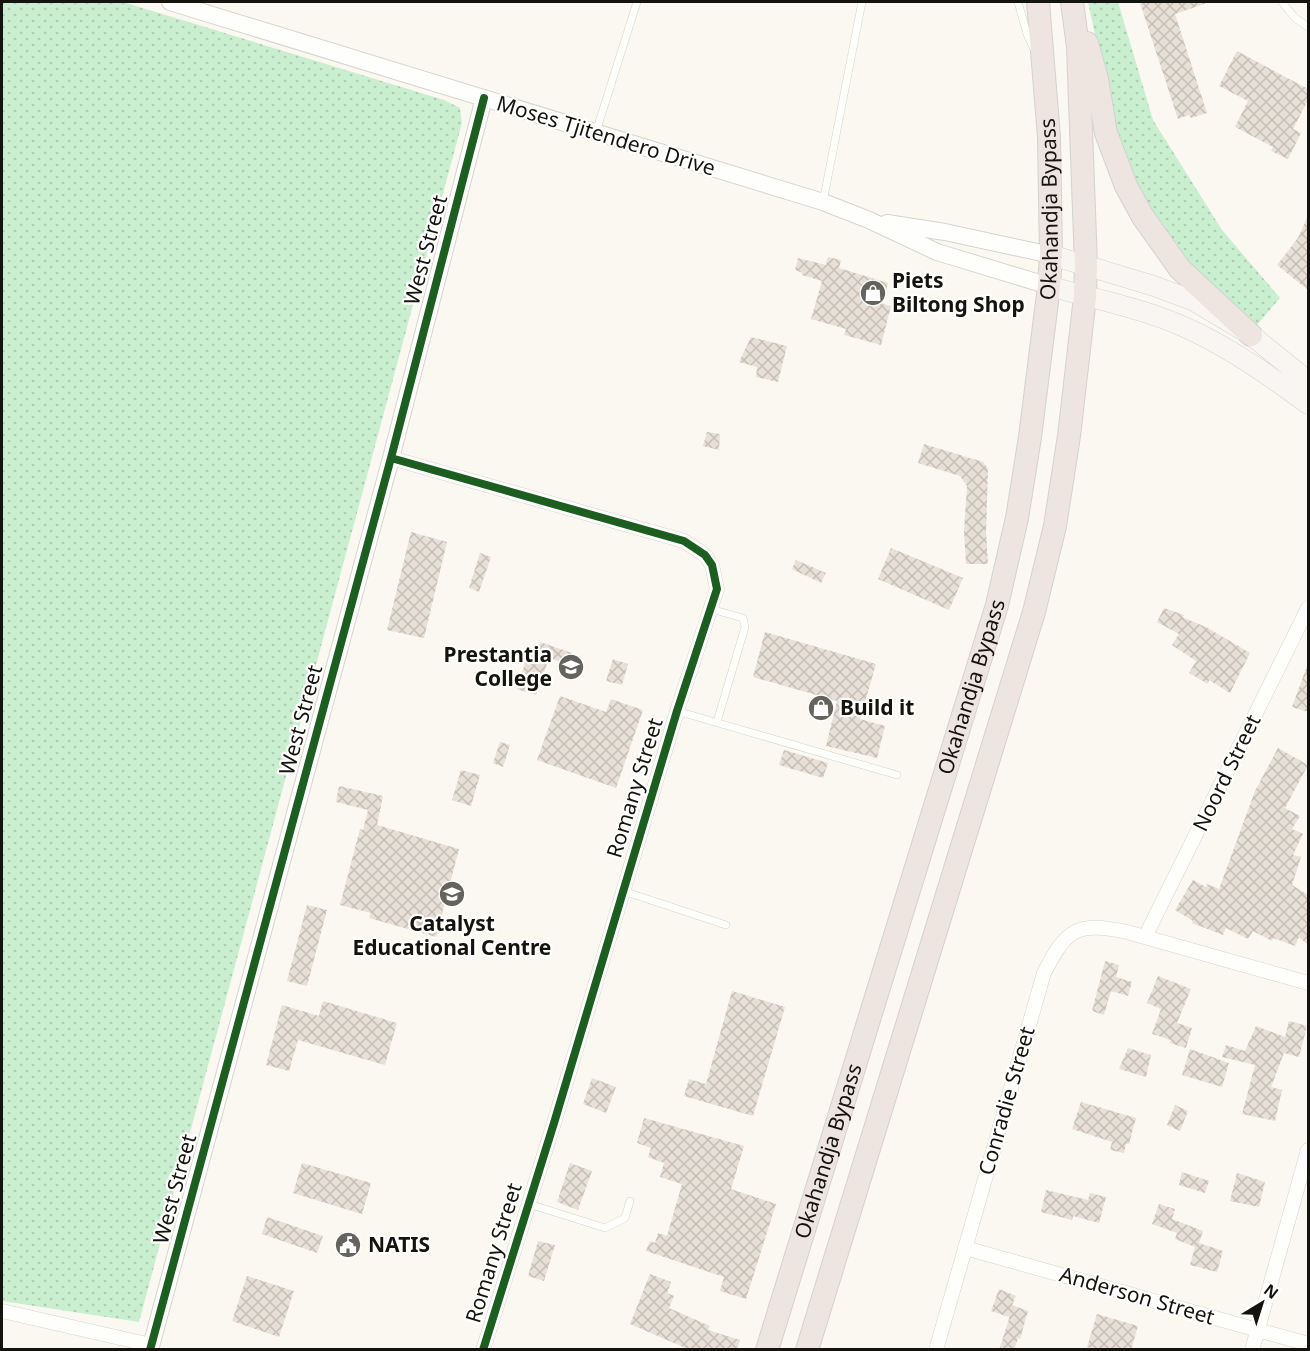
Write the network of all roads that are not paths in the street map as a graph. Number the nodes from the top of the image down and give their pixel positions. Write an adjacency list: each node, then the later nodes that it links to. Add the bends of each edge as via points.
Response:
1 (170, 2): 8 (street, Moses Tjitendero Drive)
2 (637, 2): 12 (lane)
3 (862, 2): 13 (lane)
4 (1018, 2): 10 (lane)
5 (1038, 2): 10 (highway, Okahandja Bypass)
6 (1073, 2): 16 (highway, Okahandja Bypass); 19 (highway, via 1125,186 1156,238 1180,268)
7 (1282, 2): 9 (lane)
8 (193, 5): 11 (street, Moses Tjitendero Drive)
9 (1308, 27)
10 (1042, 65): 15 (highway, Okahandja Bypass, via 1049,137)
11 (484, 98): 12 (street, Moses Tjitendero Drive); 22 (street, West Street)
12 (596, 132): 13 (street, Moses Tjitendero Drive)
13 (823, 202): 14 (street, Moses Tjitendero Drive)
14 (869, 220): 15 (street, Moses Tjitendero Drive); 17 (street, Moses Tjitendero Drive, via 938,252)
15 (1051, 255): 16 (main road, Moses Tjitendero Drive); 17 (highway, Okahandja Bypass)
16 (1086, 265): 18 (highway, Okahandja Bypass); 19 (main road, Moses Tjitendero Drive, via 1194,301)
17 (1049, 286): 18 (main road, Moses Tjitendero Drive); 41 (highway, Okahandja Bypass, via 1019,507 997,605)
18 (1085, 297): 21 (main road, Moses Tjitendero Drive, via 1191,330 1233,351); 42 (highway, Okahandja Bypass, via 1055,526 1034,612)
19 (1251, 335): 20 (main road, Moses Tjitendero Drive)
20 (1308, 381)
21 (1308, 404)
22 (390, 458): 24 (street, Romany Street, via 684,541 705,555 712,565 717,589); 39 (street, West Street)
23 (1308, 608): 30 (street, Noord Street)
24 (711, 609): 25 (street, Romany Street); 26 (lane, via 743,618 745,627)
25 (676, 711): 26 (lane); 28 (street, Romany Street)
26 (717, 722): 27 (lane)
27 (897, 775)
28 (623, 891): 29 (lane); 34 (street, Romany Street)
29 (726, 925)
30 (1145, 937): 31 (street, Conradie Street); 35 (street, Conradie Street, via 1086,927 1062,941 1053,956 1044,973)
31 (1308, 983)
32 (1308, 1150): 37 (street)
33 (630, 1201): 34 (lane, via 625,1218 605,1228)
34 (529, 1204): 40 (street, Romany Street)
35 (965, 1248): 37 (street, Anderson Street); 43 (street, Conradie Street)
36 (2, 1311): 39 (street)
37 (1258, 1330): 38 (street, Anderson Street); 44 (street)
38 (1308, 1344)
39 (151, 1347)
40 (483, 1350)
41 (767, 1350)
42 (807, 1350)
43 (936, 1350)
44 (1252, 1350)

